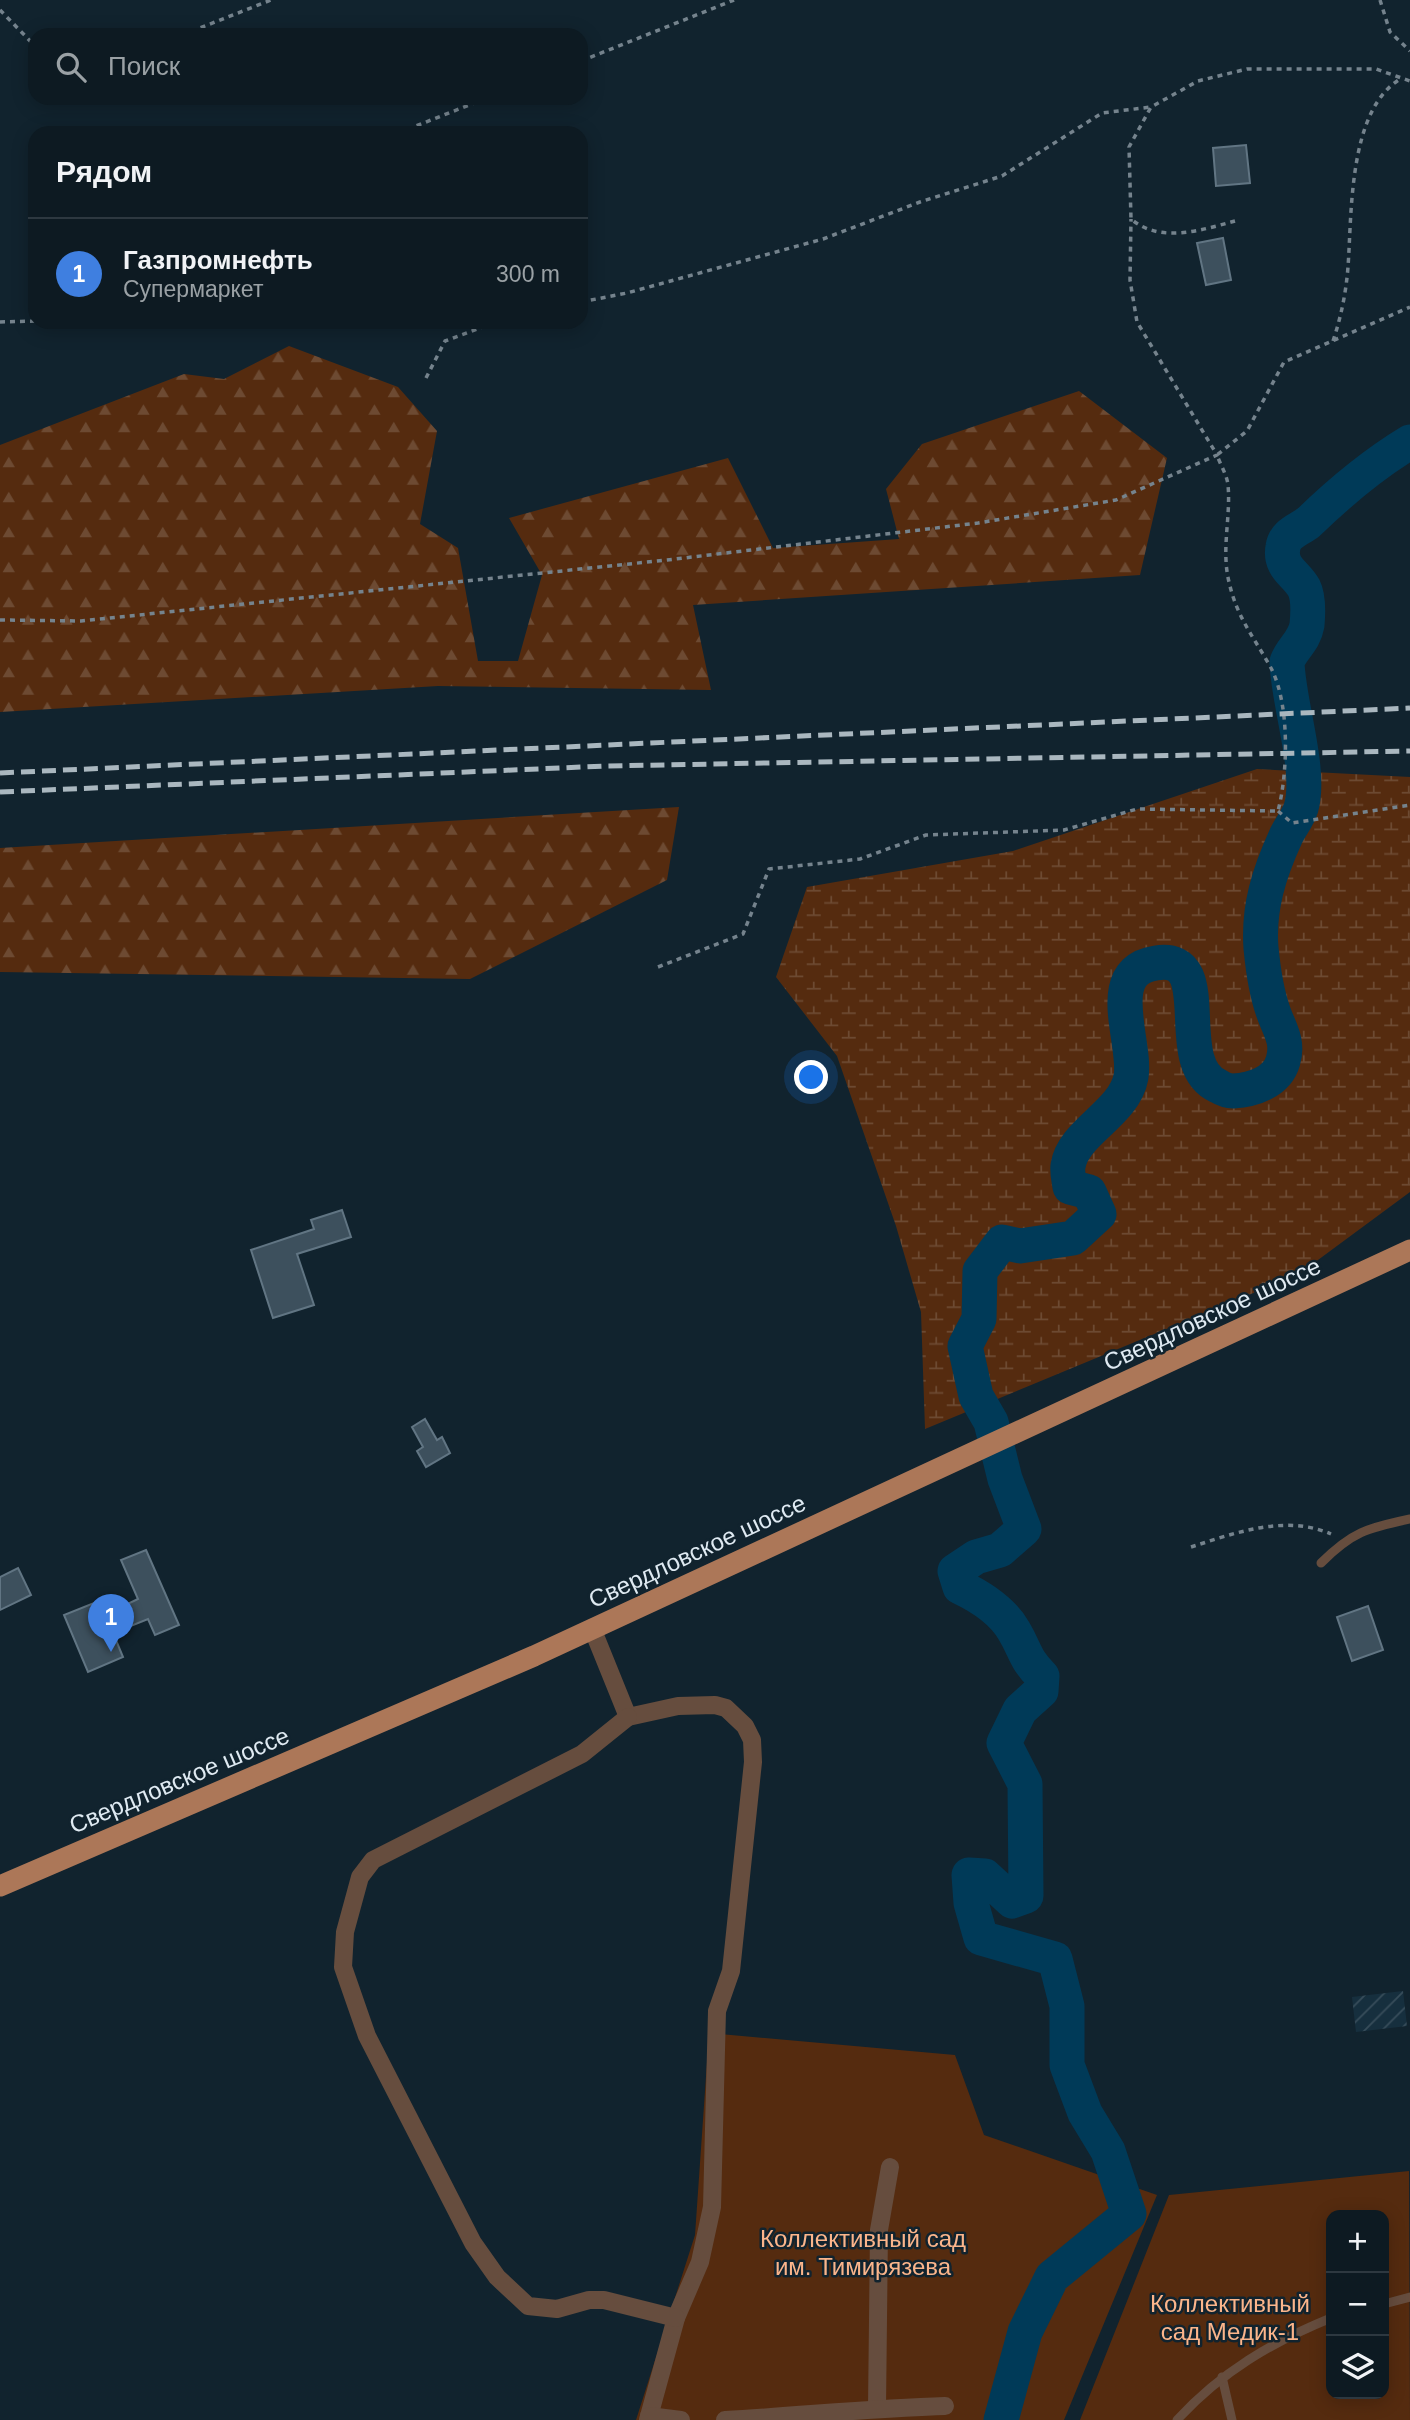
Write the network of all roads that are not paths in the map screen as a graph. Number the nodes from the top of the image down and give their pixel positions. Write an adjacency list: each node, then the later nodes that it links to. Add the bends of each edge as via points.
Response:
1 (1410, 1250): 4 (main road, Свердловское шоссе)
2 (1410, 1519): 3 (lane, via 1369,1528 1344,1540)
3 (1321, 1563)
4 (592, 1628): 5 (street); 6 (main road, Свердловское шоссе)
5 (628, 1717): 10 (street, via 715,1704 736,1716 751,1740 753,1762 731,1970 717,2011 712,2207 700,2262); 10 (street, via 582,1754 373,1860 360,1877 345,1932 343,1968 367,2036 473,2243 516,2298 528,2306 557,2309 604,2300)
6 (0, 1886)
7 (890, 2167): 14 (street, via 879,2230)
8 (1410, 2297): 9 (lane)
9 (1389, 2303)
10 (676, 2318): 16 (street)
11 (1326, 2320): 12 (lane, via 1257,2353)
12 (1222, 2377): 19 (lane); 20 (lane)
13 (946, 2406): 14 (street)
14 (877, 2408): 15 (street)
15 (843, 2417): 18 (street)
16 (649, 2418): 17 (street)
17 (681, 2420)
18 (725, 2420)
19 (1177, 2420)
20 (1232, 2420)

